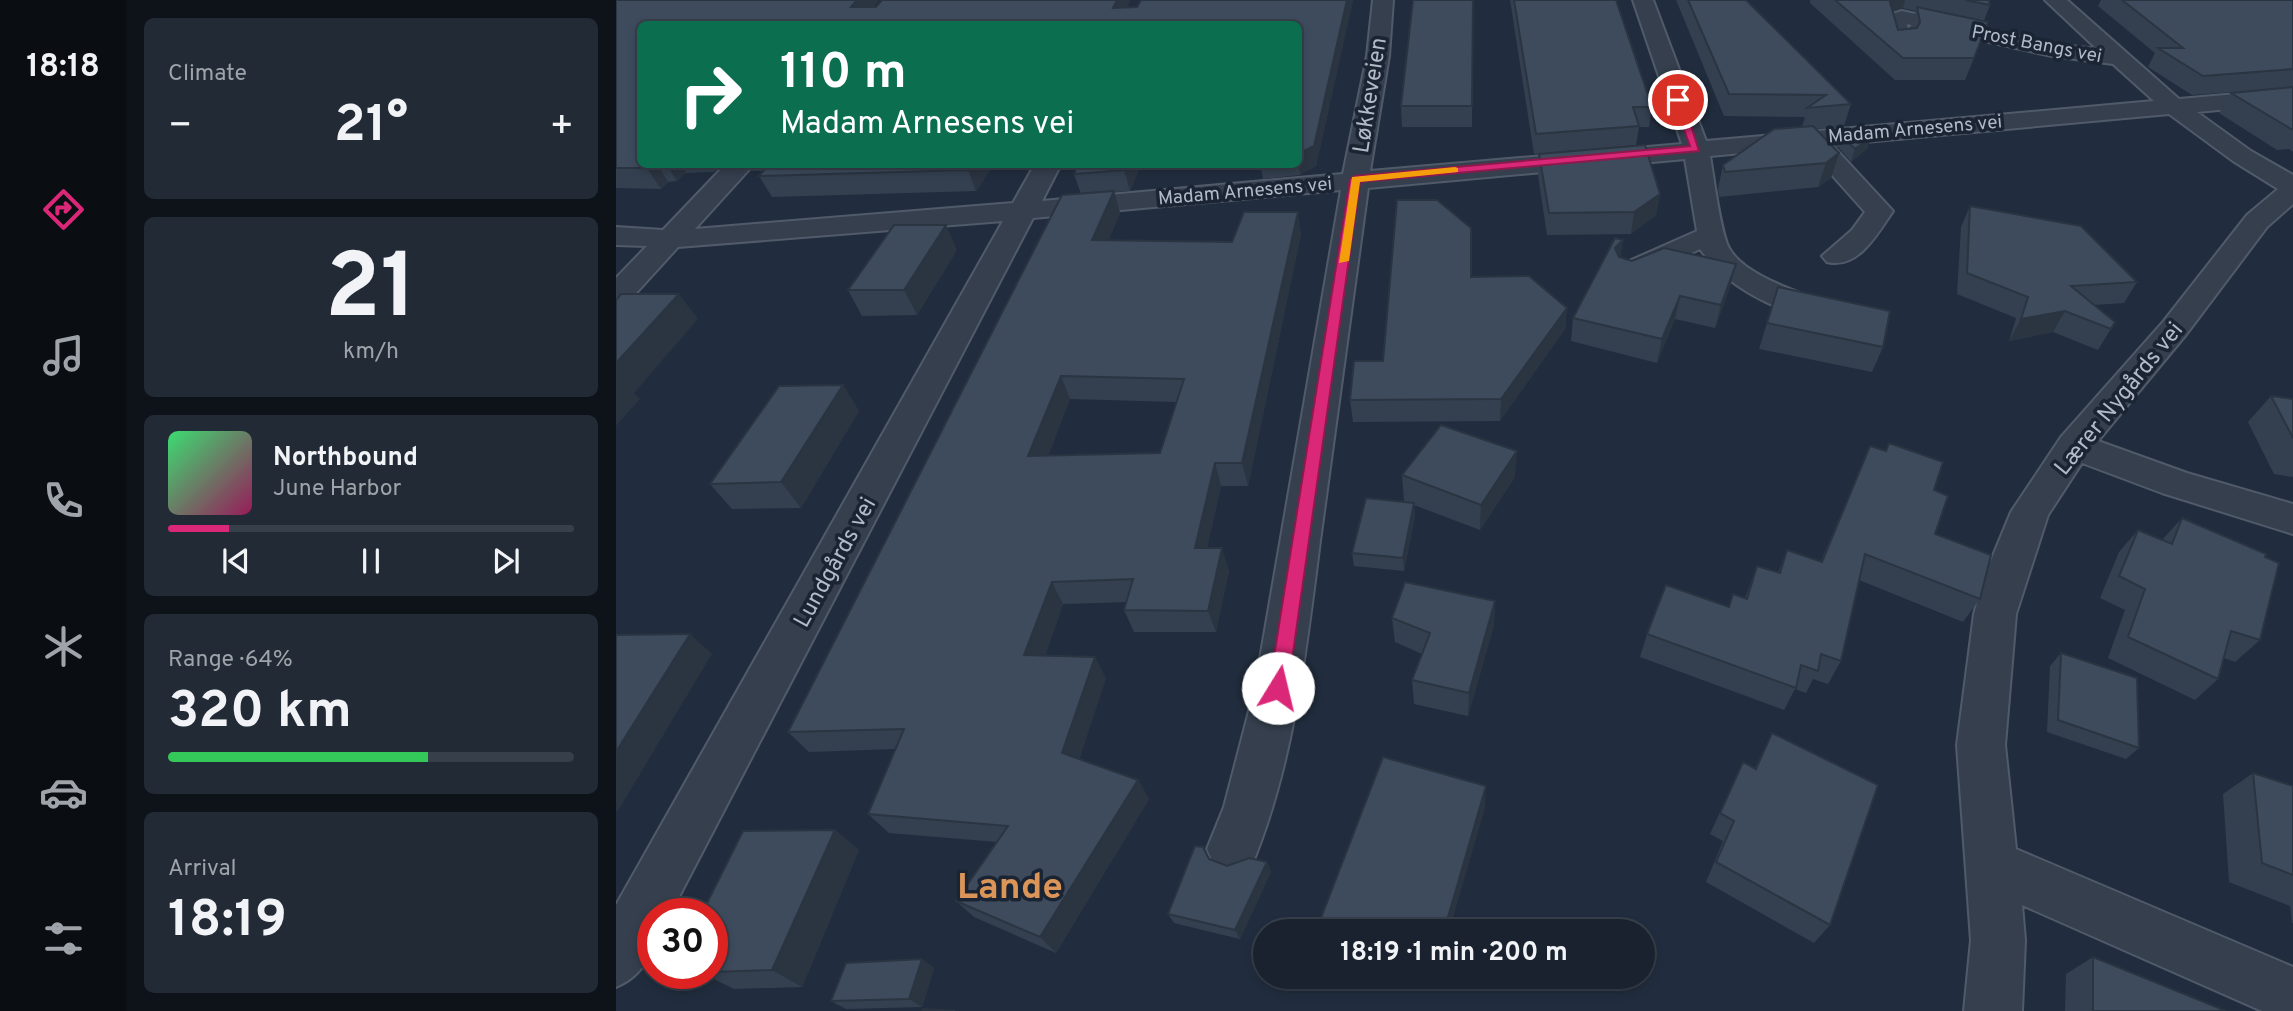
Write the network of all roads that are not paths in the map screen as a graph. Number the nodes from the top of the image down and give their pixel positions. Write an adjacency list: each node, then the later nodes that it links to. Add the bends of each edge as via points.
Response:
1 (1383, 0): 12 (street, Løkkeveien, via 1378,56)
2 (1643, 0): 9 (street)
3 (2055, 0): 5 (street, Prost Bangs vei)
4 (1899, 43): 5 (street, Prost Bangs vei, via 1896,22 1902,17 2052,50)
5 (2119, 58): 7 (street, Prost Bangs vei)
6 (2293, 96): 7 (street, Madam Arnesens vei)
7 (2173, 106): 8 (street, Madam Arnesens vei); 13 (street, Prost Bangs vei)
8 (1812, 138): 9 (street, Madam Arnesens vei); 18 (street, via 1879,211 1862,236)
9 (1696, 149): 12 (street, Madam Arnesens vei); 16 (street)
10 (737, 168): 17 (street)
11 (1046, 168): 14 (street, Lundgårds vei)
12 (1355, 179): 14 (street, Madam Arnesens vei); 24 (street, Løkkeveien, via 1278,688 1250,807)
13 (2293, 188): 22 (street, Lærer Nygårds vei, via 2258,221)
14 (1021, 211): 17 (street, Madam Arnesens vei); 26 (street, Lundgårds vei)
15 (616, 236): 17 (street, Madam Arnesens vei)
16 (1712, 237): 19 (street); 21 (street, via 1714,248 1730,268)
17 (670, 239): 20 (street)
18 (1837, 256)
19 (1629, 272)
20 (616, 296)
21 (1817, 311)
22 (2074, 446): 23 (street, via 2175,484); 25 (street, Lærer Nygårds vei, via 2031,512 1996,614 1980,744)
23 (2293, 519)
24 (1233, 849)
25 (1992, 864): 27 (street); 28 (street, Lærer Nygårds vei, via 1998,940)
26 (616, 958)
27 (2293, 996)
28 (1993, 1011)

